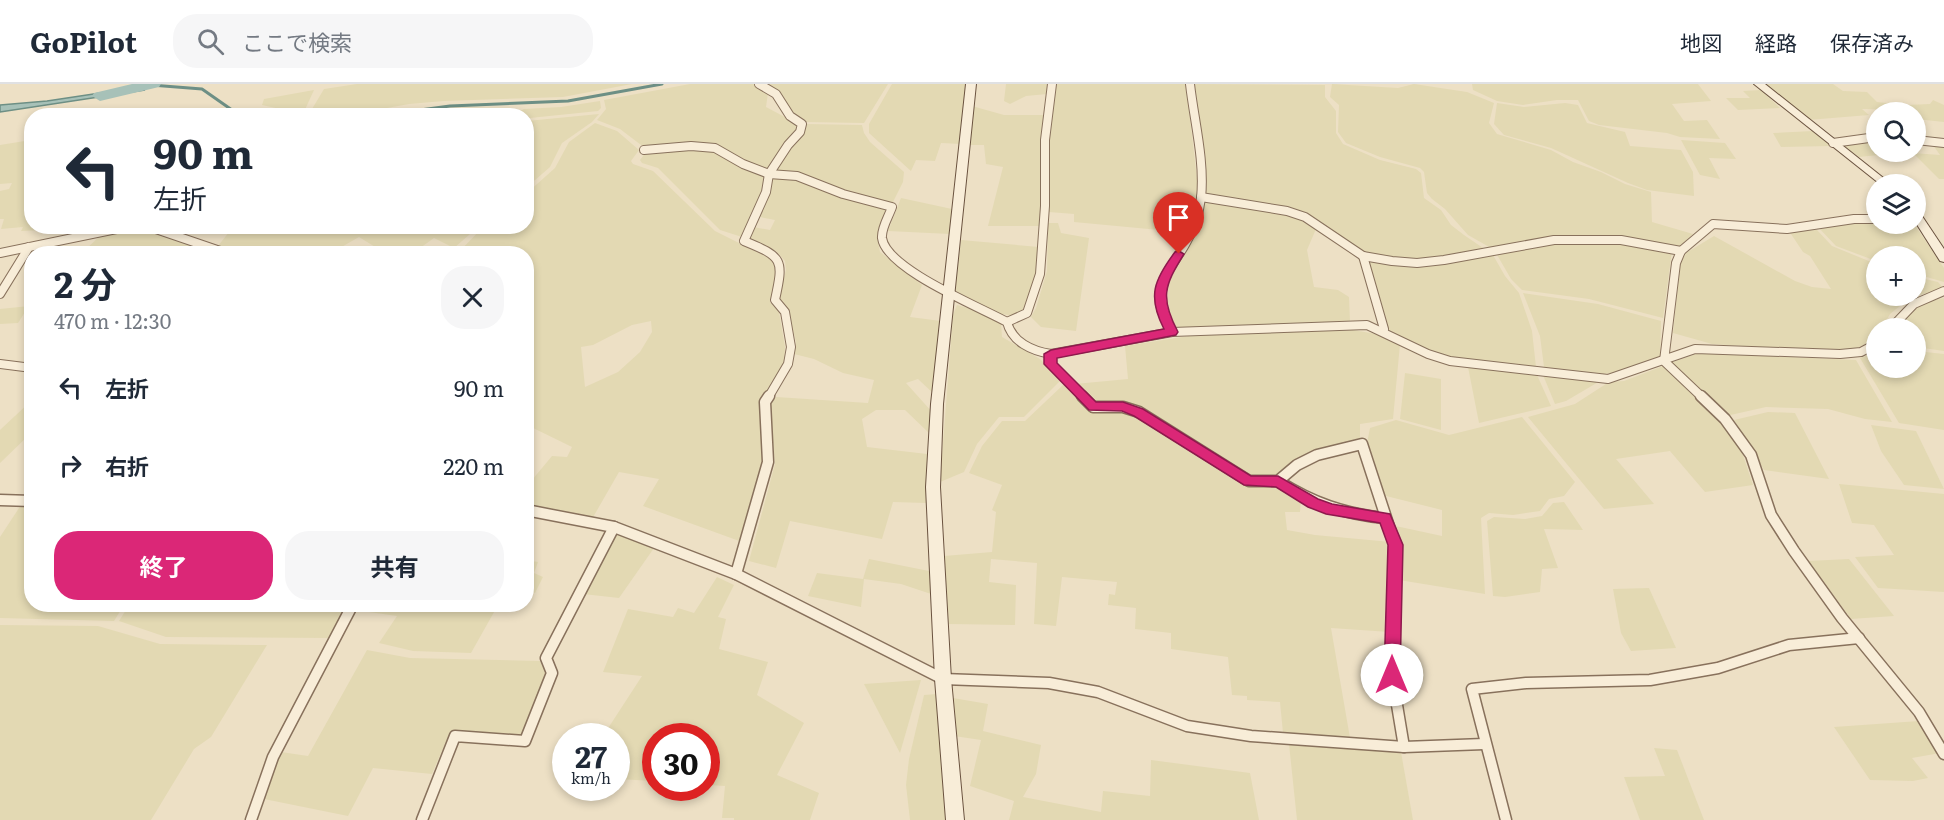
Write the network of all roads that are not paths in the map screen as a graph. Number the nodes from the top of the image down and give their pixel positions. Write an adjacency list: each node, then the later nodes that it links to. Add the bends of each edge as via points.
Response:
1 (759, 84): 11 (street, via 776,94 790,116 802,124)
2 (971, 84): 28 (street)
3 (1052, 84): 30 (street, via 1045,140 1040,274 1027,313)
4 (1190, 84): 13 (street)
5 (1758, 84): 8 (street)
6 (1866, 138): 8 (street)
7 (1926, 141): 9 (street)
8 (1833, 143): 12 (street)
9 (1944, 143)
10 (644, 150): 11 (street, via 716,148)
11 (769, 174): 28 (street, via 796,176 892,207 882,237 887,253 906,269); 44 (street, via 766,192 744,241 773,253 780,261 782,269 775,300 785,312 791,347 788,364 765,402 768,462)
12 (1873, 174)
13 (1201, 196): 23 (street, via 1305,217); 32 (street, via 1195,225 1166,273 1159,300)
14 (1866, 219): 21 (street, via 1786,229 1718,222)
15 (1926, 232): 25 (street)
16 (92, 234): 18 (street)
17 (168, 234): 19 (street)
18 (34, 246)
19 (200, 246)
20 (24, 248): 22 (street)
21 (1681, 250): 23 (street, via 1621,240 1554,240 1417,263); 35 (street)
22 (0, 253)
23 (1363, 256): 31 (street)
24 (24, 257): 27 (street)
25 (1944, 258)
26 (1944, 291): 29 (street, via 1921,298)
27 (0, 294)
28 (950, 294): 30 (street); 47 (street, via 935,420 933,487)
29 (1898, 318)
30 (1007, 322): 34 (street, via 1014,338 1042,354)
31 (1384, 329): 32 (street, via 1347,324); 35 (street, via 1410,346 1450,362 1608,379)
32 (1172, 332): 34 (street)
33 (1866, 349): 35 (street, via 1840,354 1695,349)
34 (1051, 354): 38 (street, via 1051,364 1093,407 1123,406 1139,412 1249,481)
35 (1664, 361): 46 (street, via 1725,419 1751,455 1771,515)
36 (0, 364): 37 (street)
37 (24, 367)
38 (1278, 481): 42 (street, via 1322,506); 42 (street, via 1321,452 1362,444)
39 (0, 500): 40 (street)
40 (24, 501)
41 (534, 511): 43 (street)
42 (1385, 518): 49 (street, via 1395,545 1392,675)
43 (614, 526): 44 (street); 52 (street, via 546,658 552,673 525,741 455,736)
44 (736, 574): 47 (street)
45 (349, 612): 51 (street, via 273,757)
46 (1859, 638): 48 (street, via 1789,645 1718,668 1650,680 1526,683 1472,689); 50 (street, via 1919,712)
47 (943, 679): 49 (street, via 1049,683 1098,692 1187,726 1251,736); 53 (street)
48 (1484, 744): 49 (street); 54 (street)
49 (1404, 747)
50 (1944, 754)
51 (250, 820)
52 (422, 820)
53 (955, 820)
54 (1506, 820)

